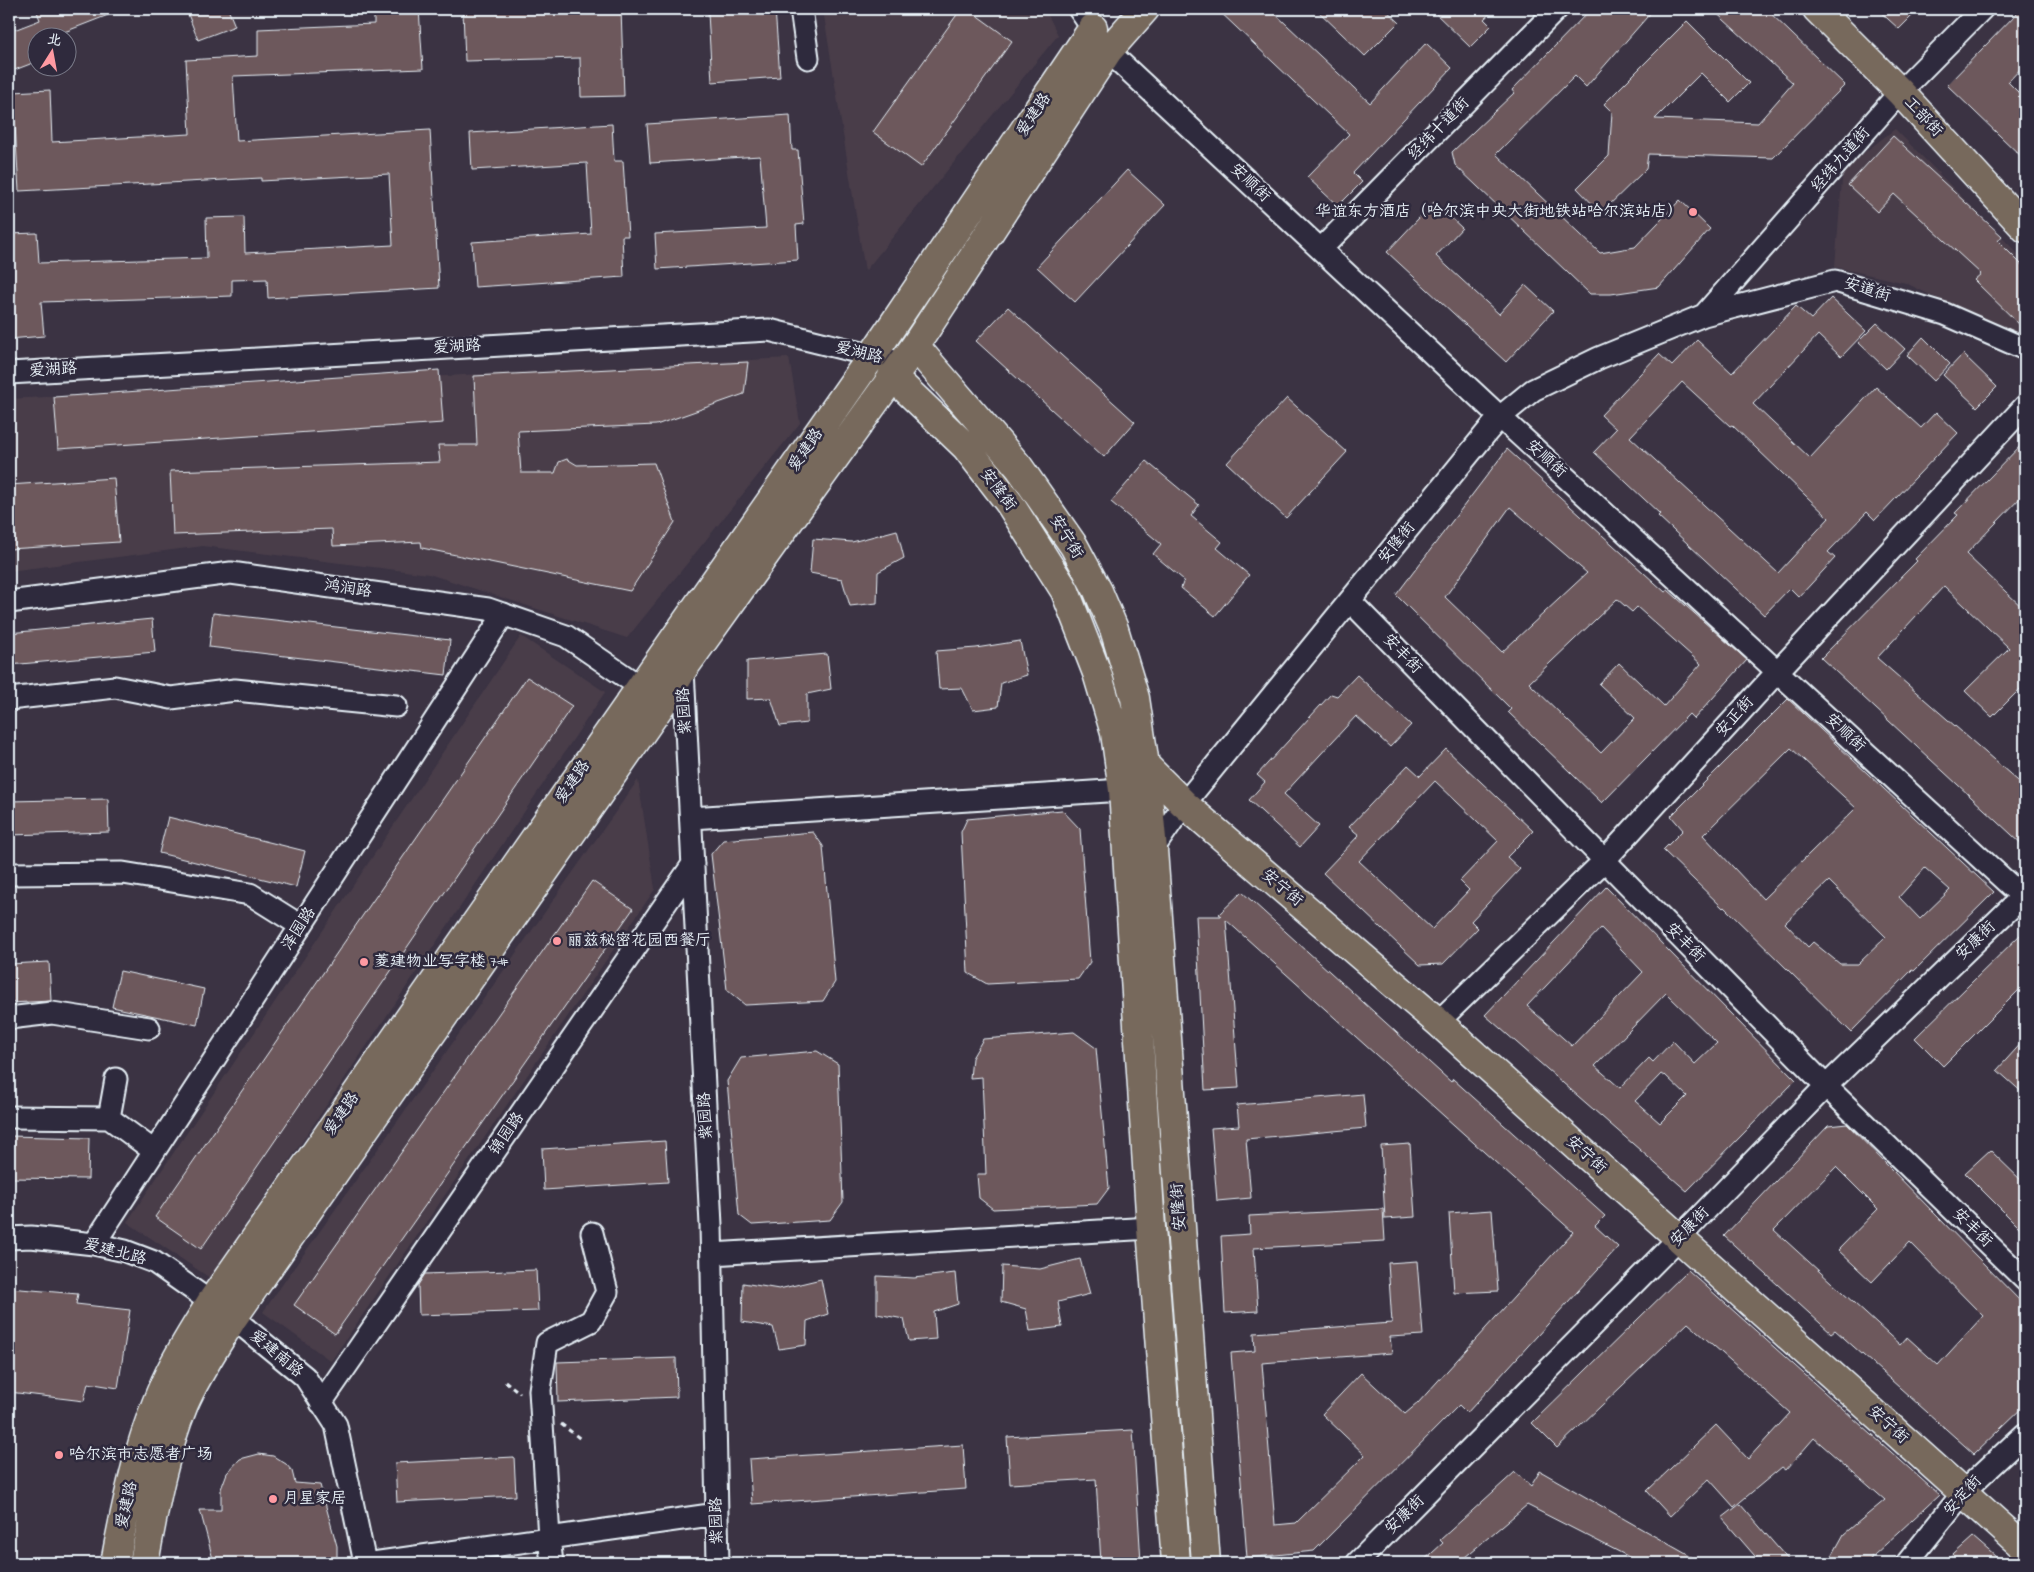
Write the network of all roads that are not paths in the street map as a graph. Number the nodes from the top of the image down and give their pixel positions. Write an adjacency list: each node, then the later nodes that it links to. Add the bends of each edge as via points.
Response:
1 (801, 9): 8 (street)
2 (1146, 9): 7 (main road, 爱建路)
3 (1556, 9): 11 (street, 经纬十道街)
4 (1817, 9): 9 (main road, 工部街)
5 (1982, 9): 9 (street, 经纬九道街)
6 (1086, 19): 7 (street, 安顺街); 14 (main road, 爱建路)
7 (1108, 51): 11 (street, 安顺街); 15 (main road, 爱建路)
8 (808, 58)
9 (1900, 92): 10 (main road, 工部街); 12 (street, 经纬九道街)
10 (2025, 228)
11 (1320, 249): 18 (street, 安顺街)
12 (1704, 315): 13 (street, 安道街, via 1835,281 1945,314); 18 (street, 安隆街, via 1599,358 1533,390)
13 (2025, 349)
14 (872, 356): 15 (street, 爱湖路); 16 (street, 爱湖路, via 769,330); 24 (main road, 爱建路)
15 (903, 362): 22 (main road, 爱建路); 28 (main road, 安宁街, via 1020,467 1074,546 1114,629 1135,698); 29 (main road, 安隆街, via 1010,504 1065,591 1097,673 1115,733)
16 (9, 373)
17 (2025, 406): 23 (street, 安正街)
18 (1500, 417): 19 (street, 安隆街); 23 (street, 安顺街)
19 (1350, 601): 30 (street, 安隆街); 33 (street, 安丰街)
20 (9, 602): 21 (street, 鸿润路, via 231,573 488,609)
21 (504, 614): 24 (street, 鸿润路, via 566,636); 38 (street, 泽园路)
22 (683, 669): 26 (main road, 爱建路); 31 (street, 紫园路)
23 (1778, 671): 33 (street, 安正街); 37 (street, 安顺街)
24 (640, 686): 26 (street, 鸿润路); 54 (main road, 爱建路)
25 (9, 698): 27 (street, via 115,687 171,698 235,690)
26 (663, 702): 55 (main road, 爱建路)
27 (396, 706)
28 (1145, 765): 30 (main road, 安宁街); 32 (main road, 安宁街)
29 (1123, 790): 31 (street); 36 (main road, 安隆街)
30 (1184, 804): 32 (street, 安隆街); 40 (main road, 安宁街)
31 (691, 818): 34 (street, 紫园路)
32 (1153, 850): 36 (street, 安隆街); 69 (main road, 安隆街)
33 (1604, 861): 40 (street, 安正街); 43 (street, 安丰街)
34 (693, 864): 52 (street, 紫园路); 56 (street, 锦园路)
35 (9, 874): 38 (street, via 123,873 250,894)
36 (1128, 886): 47 (main road, 安隆街)
37 (2024, 897): 43 (street, 安康街)
38 (301, 926): 46 (street, 泽园路)
39 (9, 1018): 41 (street, via 52,1013)
40 (1438, 1022): 50 (main road, 安宁街)
41 (149, 1028)
42 (116, 1079): 45 (street)
43 (1826, 1086): 50 (street, 安康街); 53 (street, 安丰街)
44 (9, 1117): 45 (street)
45 (109, 1118): 46 (street)
46 (154, 1152): 51 (street, 泽园路)
47 (1151, 1228): 52 (street); 68 (main road, 安隆街)
48 (592, 1233): 60 (street, via 607,1292 591,1322 547,1343 540,1390)
49 (9, 1238): 51 (street, 爱建北路, via 31,1237)
50 (1679, 1238): 58 (main road, 安宁街); 70 (street, 安康街)
51 (94, 1244): 54 (street, 爱建北路, via 154,1262)
52 (712, 1254): 59 (street, 紫园路)
53 (2025, 1280)
54 (211, 1302): 55 (street, 爱建北路); 62 (main road, 爱建路, via 183,1348 158,1399 133,1480)
55 (233, 1318): 56 (street, 爱建南路, via 305,1377); 63 (main road, 爱建路, via 205,1363 172,1436 156,1496)
56 (321, 1403): 64 (street, 爱建南路, via 336,1426)
57 (2025, 1434): 58 (street, 安定街)
58 (1963, 1493): 61 (main road, 安宁街); 71 (street, 安定街)
59 (717, 1514): 60 (street); 67 (street, 紫园路)
60 (549, 1538): 65 (street); 66 (street)
61 (2025, 1548)
62 (115, 1563)
63 (144, 1563)
64 (365, 1563)
65 (373, 1563)
66 (552, 1563)
67 (718, 1563)
68 (1176, 1563)
69 (1206, 1563)
70 (1357, 1563)
71 (1907, 1563)

